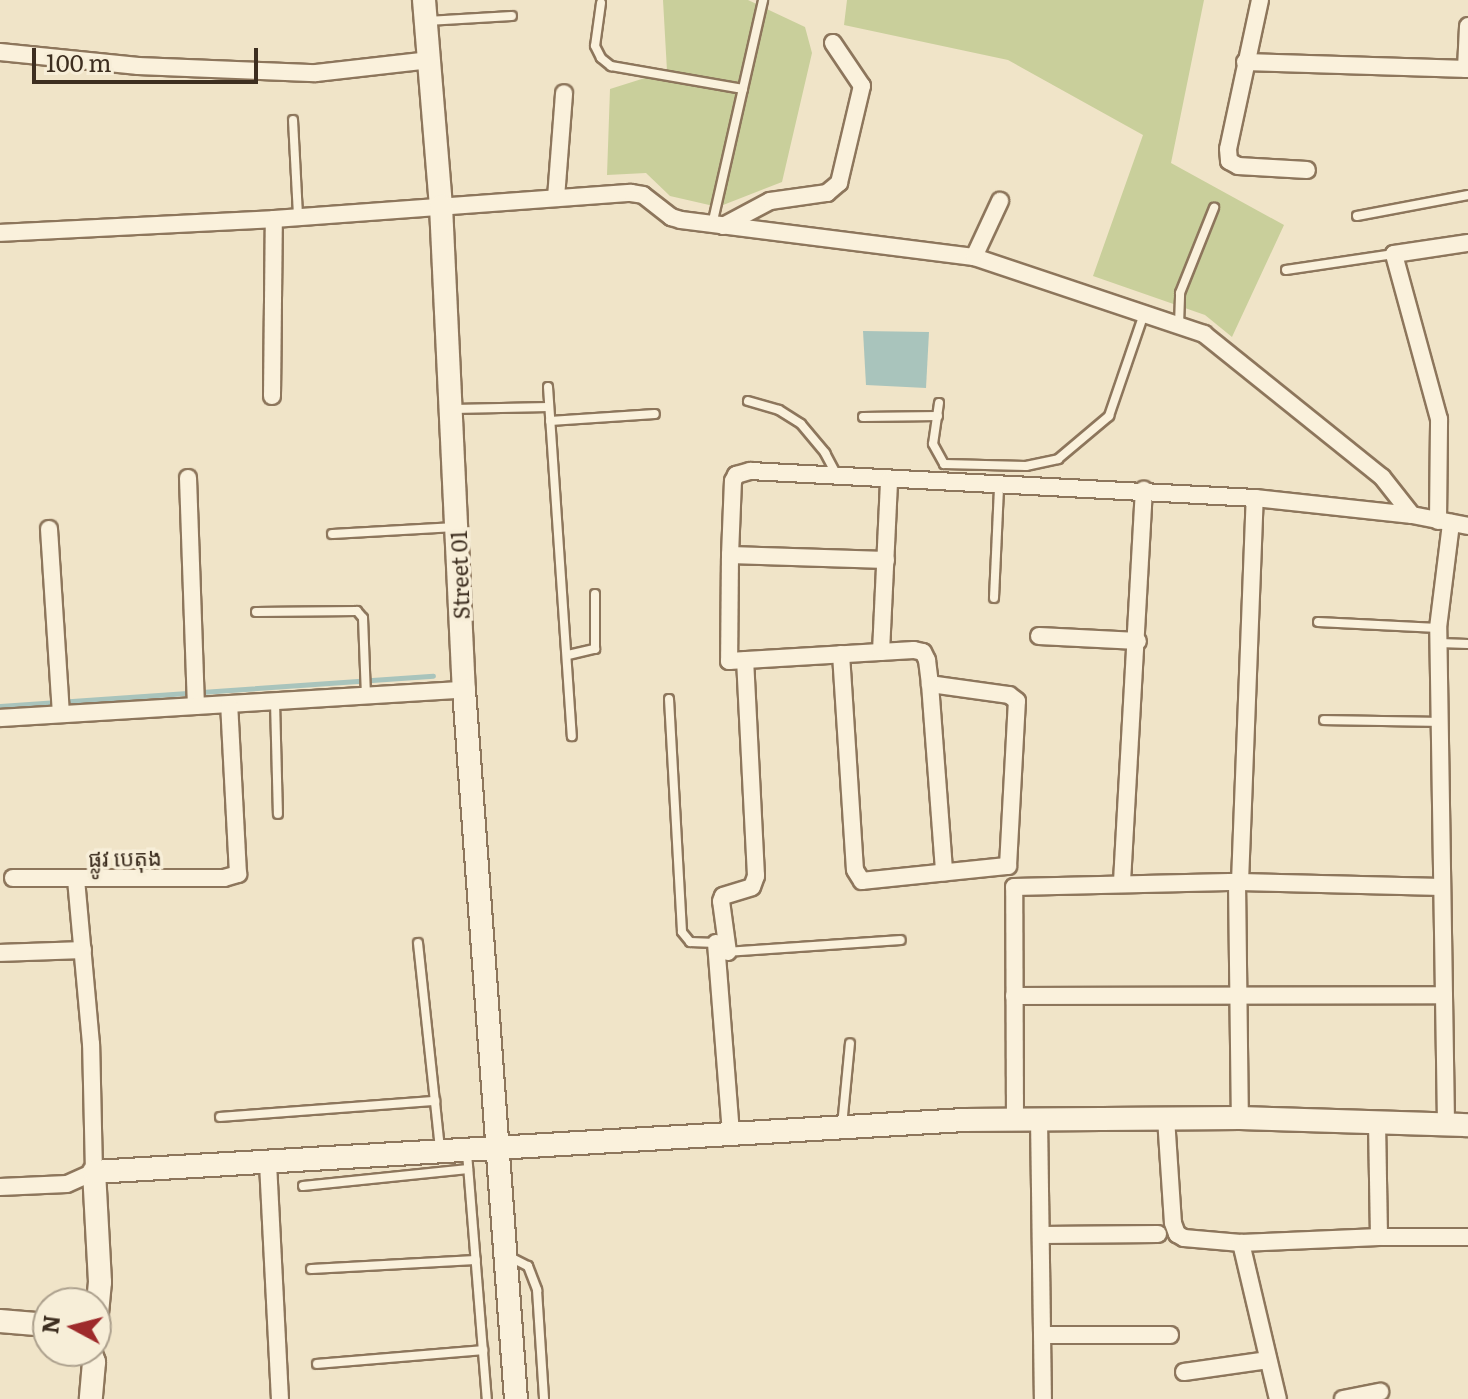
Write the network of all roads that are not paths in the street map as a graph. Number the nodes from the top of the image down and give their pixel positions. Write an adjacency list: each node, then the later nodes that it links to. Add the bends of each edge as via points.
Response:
1 (763, 0): 12 (lane)
2 (1260, 0): 10 (street)
3 (601, 3): 12 (lane, via 595,46 611,66)
4 (425, 10): 5 (lane); 9 (street, Street 01)
5 (512, 16)
6 (1468, 26): 11 (street)
7 (833, 43): 24 (street, via 862,86 839,183 827,193 770,201)
8 (0, 52): 9 (street, via 138,66 316,73)
9 (430, 60): 19 (street, Street 01)
10 (1245, 62): 11 (street); 15 (street, via 1229,161)
11 (1467, 69)
12 (743, 89): 24 (lane)
13 (564, 93): 17 (street)
14 (293, 120): 22 (lane)
15 (1307, 170)
16 (1468, 195): 21 (lane)
17 (556, 198): 19 (street); 24 (street, via 631,193 649,199 671,217)
18 (1000, 201): 28 (street)
19 (441, 206): 22 (street); 37 (street, Street 01)
20 (1214, 208): 31 (lane, via 1180,293)
21 (1357, 216)
22 (298, 217): 23 (street)
23 (274, 219): 25 (street); 33 (street)
24 (718, 225): 28 (street)
25 (0, 233)
26 (1468, 243): 27 (street)
27 (1394, 254): 29 (lane); 49 (street, via 1439,419)
28 (974, 257): 30 (street)
29 (1286, 270)
30 (1144, 314): 31 (street); 39 (lane, via 1109,416 1058,459 1026,466 944,464 934,451)
31 (1179, 325): 48 (street, via 1204,334 1382,477)
32 (548, 387): 36 (lane)
33 (272, 396)
34 (748, 401): 42 (lane, via 779,410 801,424)
35 (939, 403): 39 (lane)
36 (549, 407): 37 (lane); 41 (lane)
37 (452, 409): 51 (street, Street 01)
38 (655, 414): 41 (lane)
39 (938, 416): 40 (lane)
40 (863, 417)
41 (550, 421): 66 (lane)
42 (837, 477): 44 (street); 54 (street, via 750,471 736,475)
43 (188, 478): 71 (street)
44 (889, 480): 45 (street); 55 (street)
45 (999, 486): 46 (street); 57 (lane)
46 (1144, 490): 47 (street); 62 (street)
47 (1255, 498): 48 (street); 85 (street)
48 (1412, 515): 49 (street)
49 (1444, 522): 50 (street); 60 (street)
50 (1468, 526)
51 (457, 527): 53 (lane); 69 (street, Street 01)
52 (49, 529): 75 (street)
53 (332, 534)
54 (730, 555): 55 (street); 67 (street, via 729,661)
55 (886, 560): 64 (street)
56 (595, 594): 66 (lane, via 595,649)
57 (994, 598)
58 (256, 612): 70 (lane, via 357,611 363,618)
59 (1318, 622): 60 (lane)
60 (1438, 635): 63 (lane); 78 (street)
61 (1039, 636): 62 (street)
62 (1138, 641): 84 (street)
63 (1468, 644)
64 (881, 652): 65 (street); 68 (street, via 923,652)
65 (841, 654): 67 (street); 81 (street, via 855,870 862,881 872,883)
66 (568, 655): 79 (lane)
67 (745, 660): 90 (street, via 756,876 752,887 723,896)
68 (930, 684): 81 (street); 81 (street, via 1009,695 1017,701 1018,711 1008,866)
69 (464, 690): 70 (street); 106 (street, Street 01)
70 (366, 691): 73 (street)
71 (195, 696): 74 (street); 75 (street)
72 (669, 699): 90 (lane, via 682,932 690,942)
73 (275, 702): 74 (street); 80 (lane)
74 (229, 705): 83 (street, ផ្លូវ បេតុង, via 238,874)
75 (60, 712): 76 (street)
76 (0, 718)
77 (1324, 720): 78 (lane)
78 (1441, 722): 86 (street)
79 (572, 736)
80 (278, 814)
81 (944, 872)
82 (13, 878): 83 (street, ផ្លូវ បេតុង)
83 (76, 879): 89 (street)
84 (1122, 882): 85 (street); 93 (street, via 1014,887)
85 (1238, 882): 86 (street); 94 (street)
86 (1442, 887): 92 (street)
87 (901, 940): 90 (lane)
88 (418, 943): 96 (lane)
89 (83, 950): 91 (street); 110 (street)
90 (720, 950): 105 (street)
91 (0, 953)
92 (1444, 995): 94 (street); 103 (street)
93 (1014, 996): 94 (street); 101 (street)
94 (1238, 997): 100 (street)
95 (850, 1043): 104 (lane)
96 (435, 1101): 97 (lane); 107 (lane)
97 (220, 1117)
98 (1039, 1118): 99 (street); 101 (street); 114 (street)
99 (1166, 1118): 100 (street); 117 (street, via 1177,1234 1193,1241)
100 (1240, 1118): 102 (street)
101 (1015, 1119): 104 (street)
102 (1377, 1122): 103 (street); 115 (street)
103 (1457, 1124)
104 (842, 1126): 105 (street)
105 (731, 1135): 106 (street)
106 (500, 1150): 108 (street); 118 (street, Street 01)
107 (441, 1153): 108 (street); 109 (street)
108 (467, 1160): 111 (lane); 119 (lane)
109 (268, 1163): 110 (street); 133 (street)
110 (94, 1172): 112 (street, via 67,1184); 121 (street)
111 (303, 1186)
112 (0, 1187)
113 (1158, 1234): 114 (street)
114 (1041, 1235): 124 (street)
115 (1379, 1237): 116 (street); 117 (street)
116 (1468, 1237)
117 (1241, 1243): 127 (street)
118 (507, 1255): 135 (street, Street 01); 136 (lane, via 528,1266 537,1290)
119 (476, 1260): 120 (lane); 126 (lane)
120 (311, 1269)
121 (100, 1287)
122 (0, 1321): 123 (street)
123 (32, 1324)
124 (1042, 1335): 125 (street); 137 (street)
125 (1170, 1335)
126 (483, 1350): 128 (lane); 134 (lane)
127 (1268, 1360): 130 (street); 138 (street)
128 (317, 1364)
129 (94, 1367): 132 (street)
130 (1184, 1372)
131 (1380, 1392): 139 (street)
132 (91, 1399)
133 (280, 1399)
134 (487, 1399)
135 (516, 1399)
136 (544, 1399)
137 (1043, 1399)
138 (1278, 1399)
139 (1343, 1399)

